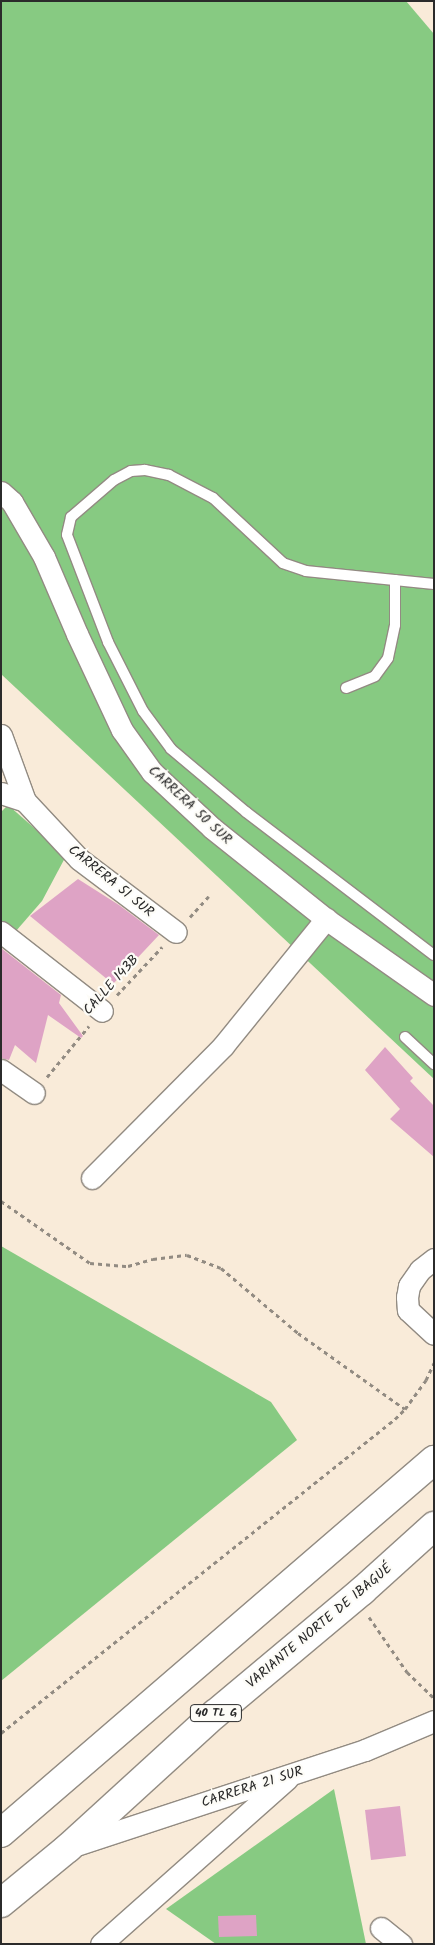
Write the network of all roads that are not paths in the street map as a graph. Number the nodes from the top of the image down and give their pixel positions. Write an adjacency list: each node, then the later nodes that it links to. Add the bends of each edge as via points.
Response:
1 (5, 503): 8 (street, CARRERA 50 SUR, via 44,557 122,730 152,772 212,828)
2 (396, 580): 3 (lane); 4 (lane, via 395,625 388,658 375,676); 11 (lane, via 306,571 283,563 213,498 169,475 145,470 132,471 114,480 71,517 67,535 108,642 143,711 171,749 246,812)
3 (434, 584)
4 (346, 688)
5 (1, 735): 7 (street)
6 (1, 793): 7 (street, CARRERA 51 SUR)
7 (25, 801): 10 (street, CARRERA 51 SUR, via 79,859)
8 (326, 919): 12 (street, CARRERA 50 SUR); 18 (street, via 223,1046)
9 (1, 932): 13 (street)
10 (176, 932)
11 (434, 955)
12 (434, 995)
13 (102, 1011)
14 (405, 1038): 15 (lane)
15 (434, 1064)
16 (1, 1070): 17 (street)
17 (34, 1093)
18 (92, 1178)
19 (434, 1259): 20 (street, via 420,1270 409,1286 407,1297 408,1310)
20 (434, 1334)
21 (434, 1460): 25 (highway)
22 (434, 1526): 26 (highway, VARIANTE NORTE DE IBAGUÉ / 40 TL G, via 215,1714)
23 (434, 1721): 24 (street, CARRERA 21 SUR, via 365,1750)
24 (293, 1774): 26 (street, CARRERA 21 SUR); 29 (street)
25 (1, 1833)
26 (68, 1848): 27 (highway, VARIANTE NORTE DE IBAGUÉ / 40 TL G)
27 (1, 1903)
28 (381, 1928): 30 (street)
29 (101, 1944)
30 (401, 1944)

